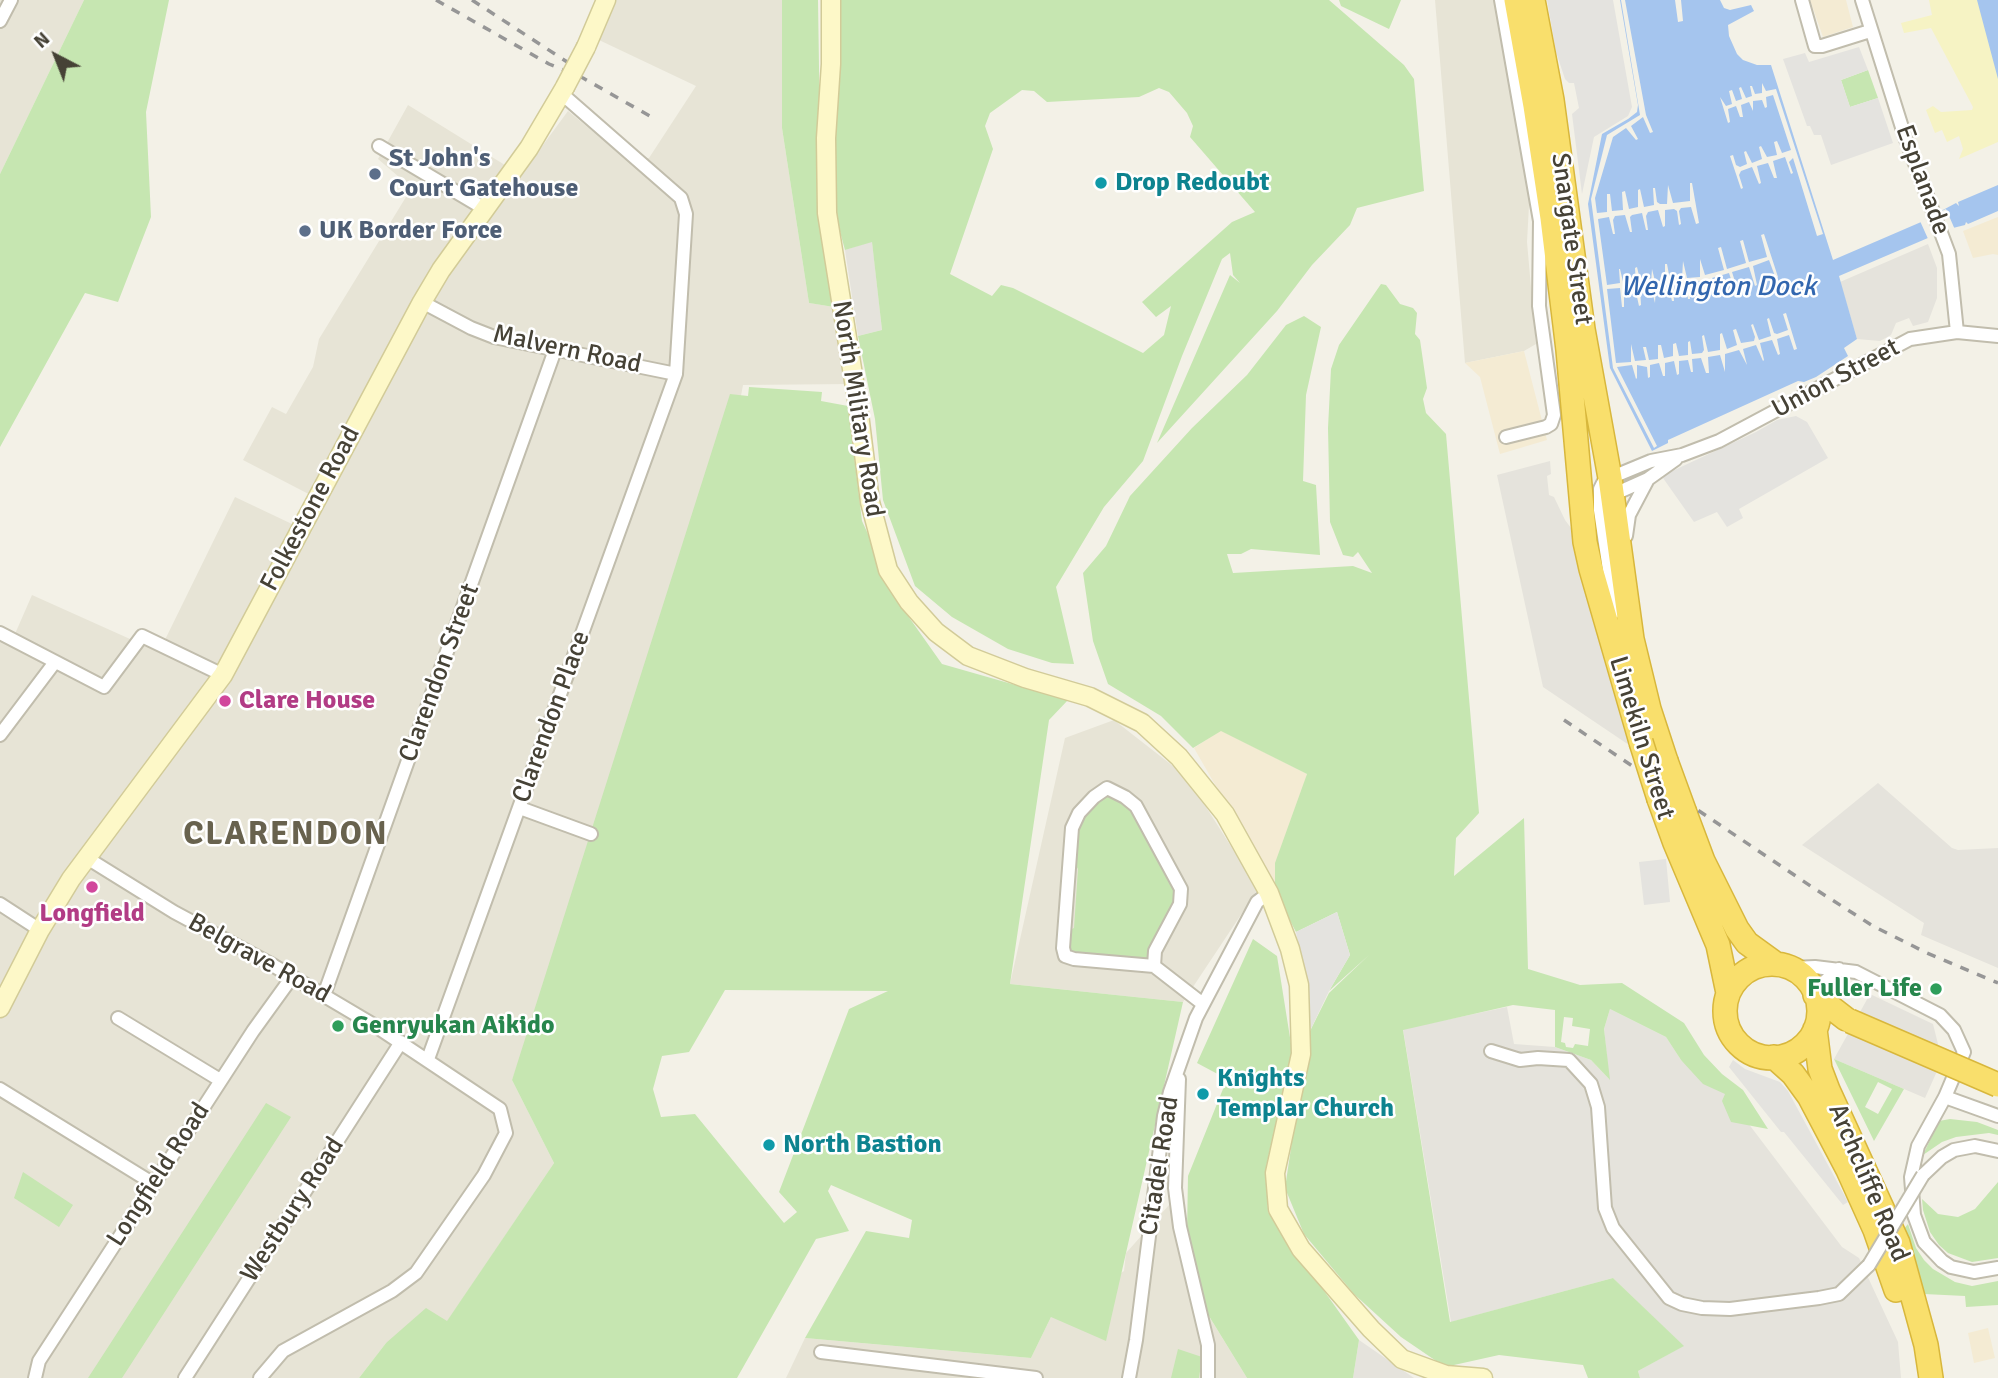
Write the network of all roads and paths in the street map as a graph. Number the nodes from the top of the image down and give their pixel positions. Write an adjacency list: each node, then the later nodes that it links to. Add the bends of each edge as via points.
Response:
1 (11, 0): 9 (street)
2 (606, 0): 11 (street, Folkestone Road, bridge)
3 (831, 0): 36 (street, North Military Road, via 827,213 870,502 888,570 936,632 968,656 1090,697 1142,723 1179,757 1224,814)
4 (1501, 0): 14 (street, Snargate Street)
5 (1516, 0): 14 (highway, Snargate Street, via 1535,106)
6 (1533, 0): 26 (highway, Snargate Street, via 1552,100)
7 (1802, 0): 10 (street, via 1815,46)
8 (1862, 0): 10 (street, Esplanade)
9 (0, 21)
10 (1870, 31): 16 (street, Esplanade, via 1950,254)
11 (563, 90): 13 (street, Folkestone Road); 19 (street, Clarendon Place, via 681,198 686,214)
12 (379, 146): 13 (street)
13 (485, 209): 15 (street, Folkestone Road)
14 (1546, 220): 20 (street, Snargate Street, via 1539,306); 21 (highway, Snargate Street)
15 (422, 302): 18 (street, Malvern Road, via 494,337); 31 (street, Folkestone Road)
16 (1958, 332): 17 (street, Union Street); 23 (street, Union Street, via 1898,344 1751,425)
17 (1998, 336)
18 (555, 350): 19 (street, Malvern Road); 45 (street, Clarendon Street)
19 (676, 374): 33 (street, Clarendon Place)
20 (1549, 379): 21 (street); 22 (street, Snargate Street, via 1551,424)
21 (1572, 392): 24 (highway, Snargate Street)
22 (1506, 437)
23 (1682, 455): 25 (street, Union Street); 26 (street, Union Street, via 1651,461)
24 (1579, 475): 26 (street, via 1587,488); 29 (highway, Limekiln Street, via 1585,542)
25 (1648, 479): 26 (street, Union Street); 27 (street, Union Street, via 1629,515)
26 (1607, 490): 27 (highway, Limekiln Street); 29 (street)
27 (1621, 567): 40 (highway, Limekiln Street, bridge, via 1639,669 1703,861 1747,943)
28 (0, 633): 30 (street)
29 (1614, 650): 43 (highway, Limekiln Street, bridge, via 1659,799 1718,946)
30 (55, 662): 31 (street, via 104,687 142,636); 32 (street)
31 (223, 675): 35 (street, Folkestone Road)
32 (0, 735)
33 (520, 808): 34 (street); 54 (street, Clarendon Place)
34 (591, 834)
35 (87, 858): 38 (street, Folkestone Road); 42 (street, Belgrave Road)
36 (1269, 893): 46 (street, Citadel Road, via 1257,902); 71 (street, North Military Road, via 1290,949 1300,1013 1301,1054 1275,1173 1278,1209 1301,1249 1402,1359 1446,1375)
37 (0, 904): 38 (street)
38 (40, 930): 47 (street, Folkestone Road)
39 (1153, 966): 39 (street, via 1065,956 1072,828 1079,813 1107,788 1136,806 1181,889 1180,904); 46 (street)
40 (1783, 966): 41 (street); 43 (highway, via 1751,969); 44 (highway, via 1809,982)
41 (1839, 969): 44 (street); 59 (street, via 1856,972 1949,1023 1964,1052)
42 (292, 977): 45 (street, Belgrave Road); 56 (street, Longfield Road)
43 (1728, 993): 53 (highway, via 1725,1017 1732,1036 1746,1050)
44 (1815, 993): 49 (highway); 50 (highway)
45 (324, 995): 51 (street, Belgrave Road)
46 (1203, 1004): 55 (street, Citadel Road)
47 (0, 1007)
48 (118, 1018): 56 (street)
49 (1848, 1020): 50 (highway, via 1825,1018); 57 (highway, bridge)
50 (1816, 1025): 53 (highway, via 1802,1045); 73 (highway, Archcliffe Road, via 1820,1069 1898,1242)
51 (401, 1042): 54 (street, Belgrave Road); 66 (street, Westbury Road)
52 (1492, 1051): 61 (street, bridge, via 1520,1060 1569,1060 1591,1084 1598,1107 1605,1208 1613,1228 1669,1298 1702,1308 1730,1309 1839,1294 1869,1265 1923,1175 1942,1157 1975,1146)
53 (1774, 1057): 72 (highway, Archcliffe Road, via 1810,1096 1875,1230 1899,1299)
54 (428, 1059): 67 (street, Belgrave Road, via 500,1109 506,1133 484,1175 416,1273 392,1292 283,1350)
55 (1180, 1069): 69 (street, Citadel Road, via 1164,1116); 70 (street, via 1175,1188 1208,1345)
56 (220, 1080): 62 (street, Longfield Road)
57 (1998, 1085)
58 (0, 1089): 62 (street)
59 (1945, 1097): 60 (street); 63 (street, via 1918,1146 1911,1177 1918,1229 1932,1253 1951,1267 1974,1272)
60 (1998, 1116)
61 (1998, 1151)
62 (154, 1184): 65 (street, Longfield Road, via 39,1361)
63 (1998, 1268)
64 (821, 1352): 68 (street)
65 (34, 1378)
66 (185, 1378)
67 (260, 1378)
68 (1035, 1378)
69 (1129, 1378)
70 (1208, 1378)
71 (1483, 1378)
72 (1916, 1378)
73 (1931, 1378)

